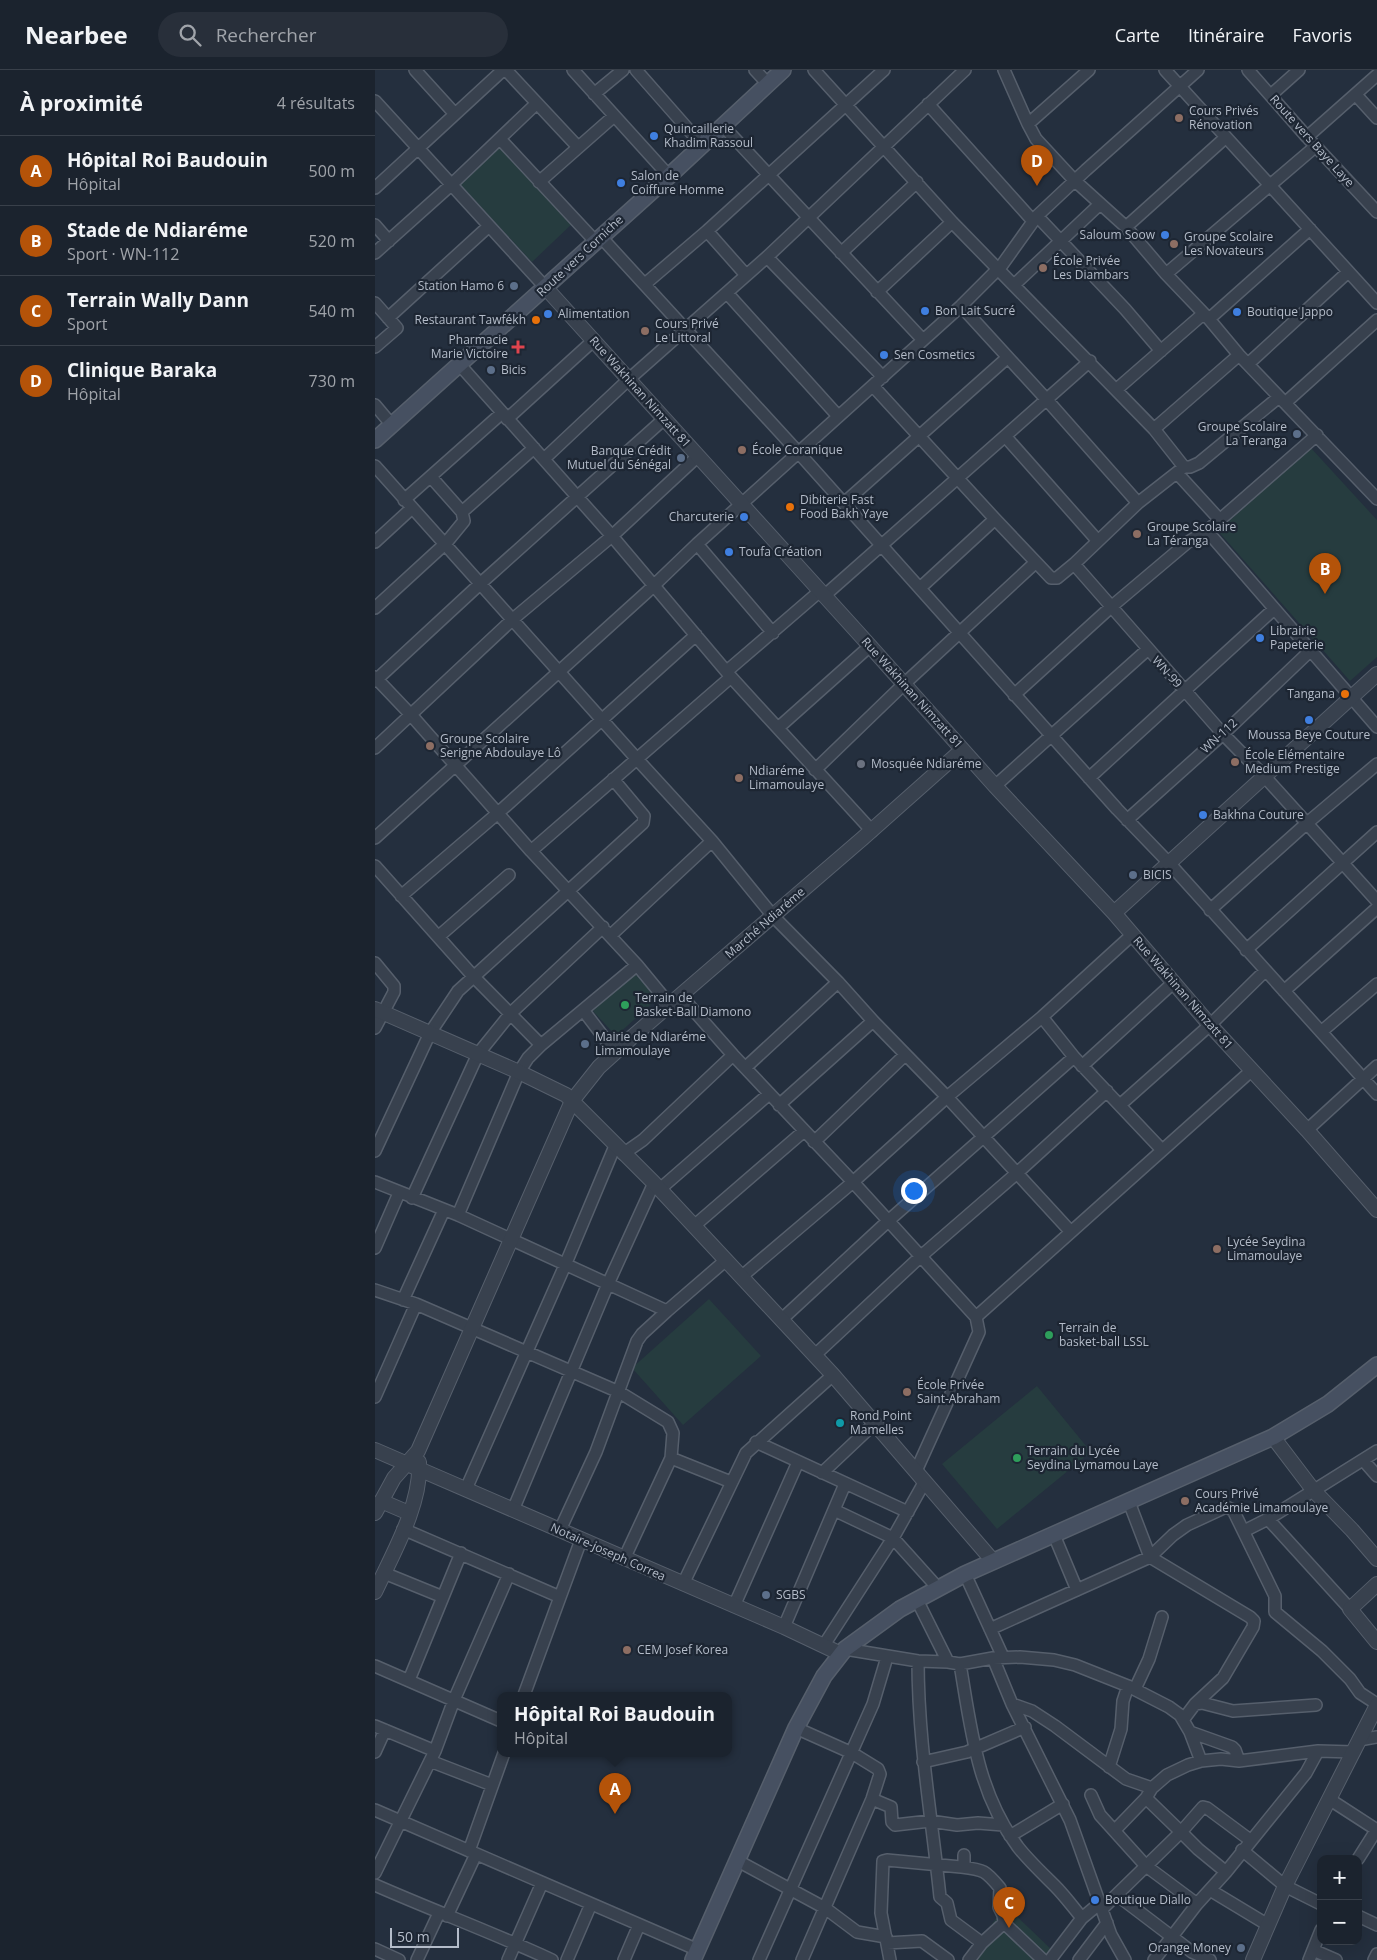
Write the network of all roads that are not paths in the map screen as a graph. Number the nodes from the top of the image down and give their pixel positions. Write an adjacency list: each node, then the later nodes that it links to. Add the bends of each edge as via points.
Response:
1 (415, 70): 27 (street)
2 (573, 70): 20 (street)
3 (623, 70): 20 (street)
4 (635, 70): 35 (street)
5 (755, 70): 18 (street)
6 (783, 70): 18 (main road, Route vers Corniche)
7 (814, 70): 24 (street)
8 (884, 70): 24 (street)
9 (965, 70): 25 (street)
10 (1004, 70): 30 (street)
11 (1089, 70): 30 (street)
12 (1165, 70): 19 (street)
13 (1198, 70): 19 (street)
14 (1248, 70): 21 (street, Route vers Baye Laye)
15 (1299, 70): 21 (street)
16 (501, 71): 23 (street); 27 (street)
17 (1377, 75): 22 (street)
18 (768, 84): 31 (main road, Route vers Corniche)
19 (1180, 86): 33 (street); 42 (street)
20 (594, 94): 28 (street)
21 (1271, 95): 32 (street, Route vers Baye Laye)
22 (1356, 95): 29 (street); 32 (street)
23 (537, 103): 34 (street); 38 (street)
24 (847, 104): 36 (street); 41 (street)
25 (928, 104): 36 (street); 51 (street)
26 (378, 110): 39 (street)
27 (455, 114): 39 (street)
28 (614, 116): 38 (street); 40 (street)
29 (1377, 118)
30 (1028, 124): 42 (street, via 1036,139)
31 (723, 126): 35 (main road, Route vers Corniche); 41 (street)
32 (1307, 137): 37 (street, Route vers Baye Laye)
33 (1225, 138): 46 (street); 55 (street)
34 (501, 139): 43 (street); 45 (street)
35 (702, 145): 40 (main road, Route vers Corniche)
36 (884, 146): 44 (street); 50 (street)
37 (1316, 146): 46 (street); 49 (street, Route vers Baye Laye)
38 (578, 147): 43 (street)
39 (419, 148): 45 (street); 47 (street)
40 (669, 176): 58 (main road, Route vers Corniche)
41 (768, 176): 50 (street); 57 (street)
42 (1074, 180): 48 (street); 51 (street)
43 (539, 182): 58 (street)
44 (917, 182): 52 (street); 62 (street)
45 (451, 185): 54 (street); 60 (street)
46 (1270, 186): 56 (street); 66 (street)
47 (375, 188)
48 (1100, 204): 55 (street); 59 (street)
49 (1377, 212)
50 (808, 218): 62 (street); 63 (street)
51 (1035, 219): 59 (street); 64 (street)
52 (952, 222): 64 (street); 71 (street)
53 (375, 225): 60 (street)
54 (489, 226): 70 (street); 77 (street)
55 (1126, 227): 66 (street)
56 (1310, 229): 65 (street); 76 (street)
57 (707, 231): 67 (street); 68 (street)
58 (598, 238): 68 (street); 70 (main road, Route vers Corniche)
59 (1061, 240): 69 (street); 83 (street)
60 (389, 241): 61 (street)
61 (375, 253)
62 (841, 253): 71 (street)
63 (767, 257): 67 (street); 89 (street)
64 (998, 269): 69 (street); 75 (street)
65 (1348, 272): 74 (street); 88 (street)
66 (1165, 274): 76 (street)
67 (747, 275): 72 (street)
68 (645, 284): 79 (street)
69 (1014, 285): 86 (street)
70 (545, 288): 80 (street, Rue Wakhinan Nimzatt 81); 87 (main road, Route vers Corniche)
71 (877, 292): 81 (street)
72 (727, 293): 79 (street); 97 (street)
73 (375, 303): 77 (street)
74 (1377, 303)
75 (961, 306): 81 (street); 85 (street)
76 (1206, 317): 83 (street); 84 (street)
77 (388, 318): 82 (street, via 397,328)
78 (1377, 320): 94 (street)
79 (685, 330): 90 (street); 106 (street)
80 (594, 340): 90 (street, Rue Wakhinan Nimzatt 81); 96 (street)
81 (923, 340): 89 (street)
82 (375, 346)
83 (1161, 350): 92 (street)
84 (1239, 354): 88 (street); 100 (street)
85 (1007, 358): 93 (street); 102 (street)
86 (1090, 361): 92 (street); 93 (street)
87 (459, 364): 96 (street); 99 (main road, Route vers Corniche)
88 (1249, 364): 94 (street)
89 (883, 378): 91 (street)
90 (628, 380): 98 (street, Rue Wakhinan Nimzatt 81); 108 (street)
91 (873, 386): 97 (street); 102 (street)
92 (1117, 389): 100 (street)
93 (1047, 400): 103 (street); 115 (street)
94 (1282, 400): 101 (street); 110 (street, via 1199,463)
95 (375, 405): 99 (street)
96 (504, 416): 105 (street); 111 (street)
97 (838, 416): 106 (street)
98 (664, 419): 107 (street, Rue Wakhinan Nimzatt 81); 113 (street)
99 (391, 424): 104 (main road, Route vers Corniche)
100 (1154, 429): 110 (street)
101 (1317, 435): 114 (street); 121 (street)
102 (920, 436): 112 (street); 118 (street)
103 (1005, 436): 112 (street); 124 (street)
104 (375, 440)
105 (534, 448): 108 (street); 119 (street)
106 (798, 452): 117 (street); 118 (street)
107 (698, 456): 117 (street, Rue Wakhinan Nimzatt 81); 123 (street)
108 (544, 459): 113 (street)
109 (375, 466): 116 (street)
110 (1181, 470): 115 (street); 121 (street)
111 (431, 477): 116 (street); 119 (street)
112 (957, 478): 120 (street); 128 (street)
113 (577, 498): 123 (street); 131 (street)
114 (1377, 499)
115 (1138, 503): 124 (street)
116 (408, 504): 125 (street); 126 (street)
117 (742, 504): 127 (street); 134 (street, Rue Wakhinan Nimzatt 81)
118 (844, 504): 128 (street)
119 (462, 512): 126 (street, via 463,524)
120 (995, 519): 129 (street); 133 (street)
121 (1220, 520): 122 (street)
122 (1207, 531): 135 (street, via 1188,542); 137 (street)
123 (612, 536): 132 (street); 138 (street)
124 (1097, 540): 130 (street)
125 (375, 542)
126 (446, 543): 131 (street); 136 (street)
127 (697, 544): 132 (street); 139 (street)
128 (880, 545): 133 (street); 134 (street)
129 (1035, 563): 130 (street, via 1054,579); 140 (street)
130 (1074, 564): 135 (street, WN-99)
131 (481, 583): 138 (street); 148 (street)
132 (654, 585): 141 (street); 145 (street)
133 (919, 588): 140 (street)
134 (822, 594): 139 (street); 142 (street, Rue Wakhinan Nimzatt 81)
135 (1111, 607): 143 (street, WN-99); 151 (street)
136 (375, 608)
137 (1274, 609): 144 (street); 150 (street)
138 (513, 619): 145 (street); 153 (street)
139 (773, 632): 146 (street)
140 (960, 632): 149 (street); 151 (street)
141 (696, 634): 146 (street); 154 (street)
142 (870, 646): 149 (street, Rue Wakhinan Nimzatt 81); 156 (street)
143 (1147, 650): 150 (street, WN-99); 158 (street)
144 (1310, 651): 152 (street); 157 (street, WN-112)
145 (558, 671): 154 (street); 163 (street)
146 (729, 674): 156 (street); 161 (street)
147 (1377, 674): 152 (street)
148 (376, 679): 153 (street)
149 (904, 684): 160 (street, Rue Wakhinan Nimzatt 81); 164 (street)
150 (1185, 692): 157 (street, WN-99); 166 (street)
151 (1014, 695): 158 (street)
152 (1352, 697): 155 (street); 165 (street)
153 (412, 716): 159 (street); 163 (street)
154 (602, 719): 161 (street); 169 (street)
155 (1377, 727)
156 (778, 728): 164 (street)
157 (1223, 734): 165 (street, WN-99); 170 (street, WN-112)
158 (1052, 736): 166 (street); 168 (street)
159 (375, 748)
160 (962, 750): 168 (street, Rue Wakhinan Nimzatt 81); 172 (street, Marché Ndiaréme)
161 (636, 758): 167 (street); 175 (street)
162 (1377, 764): 171 (street)
163 (456, 766): 169 (street); 174 (street)
164 (815, 770): 172 (street)
165 (1265, 777): 171 (street, WN-99); 178 (street)
166 (1089, 778): 170 (street)
167 (613, 779): 176 (street); 181 (street, via 645,821)
168 (995, 786): 186 (street, Rue Wakhinan Nimzatt 81)
169 (498, 813): 176 (street); 182 (street)
170 (1127, 820): 178 (street)
171 (1306, 824): 177 (street, WN-99); 185 (street)
172 (872, 831): 187 (street, Marché Ndiaréme)
173 (1377, 832): 177 (street)
174 (375, 838)
175 (712, 840): 187 (street); 188 (street)
176 (531, 851): 181 (street)
177 (1343, 863): 183 (street, WN-99); 191 (street)
178 (1169, 864): 185 (street); 186 (street)
179 (375, 866): 182 (street)
180 (509, 875): 190 (street)
181 (568, 891): 188 (street); 195 (street)
182 (401, 896): 190 (street)
183 (1377, 901)
184 (1377, 908): 199 (street)
185 (1210, 910): 191 (street)
186 (1114, 913): 189 (street, Rue Wakhinan Nimzatt 81)
187 (773, 916): 196 (street); 200 (street, Marché Ndiaréme)
188 (606, 932): 193 (street); 203 (street)
189 (1132, 935): 197 (street, Rue Wakhinan Nimzatt 81); 204 (street)
190 (438, 937): 195 (street)
191 (1246, 950): 194 (street)
192 (375, 963): 201 (street, via 394,986 394,992)
193 (637, 965): 200 (street); 202 (street)
194 (1265, 971): 199 (street); 206 (street)
195 (473, 976): 203 (street); 209 (street, via 448,1004)
196 (839, 982): 205 (street); 218 (street)
197 (1173, 983): 206 (street, Rue Wakhinan Nimzatt 81); 216 (street)
198 (1377, 984): 208 (street)
199 (1284, 992): 208 (street)
200 (676, 1000): 211 (street, Marché Ndiaréme); 213 (street)
201 (379, 1010): 207 (street); 209 (street)
202 (583, 1010): 210 (street); 211 (street)
203 (511, 1013): 210 (street); 212 (street)
204 (1043, 1017): 215 (street); 225 (street)
205 (873, 1021): 214 (street); 227 (street)
206 (1210, 1025): 219 (street, Rue Wakhinan Nimzatt 81); 228 (street)
207 (375, 1028)
208 (1321, 1032): 221 (street)
209 (430, 1033): 212 (street); 235 (street)
210 (541, 1044): 220 (street)
211 (615, 1052): 226 (street, Marché Ndiaréme, via 599,1066)
212 (478, 1054): 220 (street); 241 (street)
213 (733, 1055): 218 (street); 233 (street, via 643,1140)
214 (905, 1055): 225 (street); 232 (street)
215 (1074, 1056): 216 (street); 231 (street)
216 (1082, 1066): 222 (street)
217 (1377, 1066): 221 (street)
218 (746, 1068): 223 (street)
219 (1251, 1071): 229 (street, Rue Wakhinan Nimzatt 81); 234 (street)
220 (519, 1072): 226 (street, via 561,1092); 244 (street)
221 (1363, 1079): 224 (street); 229 (street)
222 (1107, 1091): 228 (street); 236 (street)
223 (769, 1094): 227 (street); 239 (street)
224 (1377, 1094)
225 (947, 1097): 231 (street); 238 (street)
226 (572, 1101): 233 (street); 248 (street, Marché Ndiaréme)
227 (779, 1105): 230 (street)
228 (1120, 1105): 234 (street)
229 (1307, 1130): 243 (street, Rue Wakhinan Nimzatt 81)
230 (804, 1132): 232 (street); 246 (street)
231 (983, 1137): 236 (street); 245 (street)
232 (814, 1142): 238 (street)
233 (619, 1150): 239 (street); 252 (street)
234 (1162, 1150): 247 (street)
235 (375, 1151)
236 (1017, 1173): 247 (street); 250 (street)
237 (375, 1182): 240 (street)
238 (853, 1182): 245 (street); 253 (street)
239 (657, 1186): 246 (street); 254 (street)
240 (399, 1193): 241 (street); 249 (street)
241 (412, 1198): 242 (street)
242 (444, 1210): 244 (street); 256 (street)
243 (1377, 1210)
244 (458, 1215): 248 (street)
245 (887, 1222): 250 (street); 260 (street)
246 (694, 1226): 251 (street)
247 (1071, 1232): 259 (street)
248 (511, 1239): 252 (street); 261 (street, Marché Ndiaréme)
249 (375, 1248)
250 (920, 1257): 259 (street); 263 (street)
251 (726, 1260): 253 (street); 258 (street)
252 (566, 1263): 254 (street); 262 (street)
253 (741, 1277): 260 (street)
254 (608, 1284): 258 (street); 265 (street)
255 (375, 1290): 256 (street)
256 (403, 1300): 257 (street)
257 (416, 1304): 261 (street); 268 (street)
258 (667, 1311): 267 (street, via 641,1334)
259 (975, 1317): 281 (street, via 979,1332)
260 (781, 1320): 263 (street)
261 (473, 1329): 262 (street); 273 (street, Marché Ndiaréme)
262 (526, 1352): 265 (street); 285 (street)
263 (815, 1356): 266 (street)
264 (1376, 1368): 270 (main road, via 1328,1404)
265 (572, 1372): 267 (street); 289 (street)
266 (833, 1375): 269 (street); 271 (street)
267 (619, 1392): 275 (street, via 668,1422 673,1433); 295 (street, via 597,1452)
268 (375, 1397)
269 (875, 1423): 280 (street); 281 (street)
270 (1273, 1436): 286 (street); 287 (main road)
271 (756, 1442): 277 (street); 283 (street, via 746,1453)
272 (375, 1450): 278 (street, Notaire-joseph Correa)
273 (418, 1451): 278 (street); 279 (street)
274 (1377, 1451): 276 (street)
275 (671, 1458): 283 (street); 302 (street)
276 (1363, 1460): 282 (street); 286 (street)
277 (798, 1462): 280 (street); 316 (street)
278 (405, 1464): 279 (street, Notaire-joseph Correa); 288 (street, via 393,1478)
279 (420, 1470): 285 (street, Notaire-joseph Correa); 292 (street)
280 (822, 1473): 284 (street)
281 (921, 1476): 291 (street); 304 (street)
282 (1377, 1476)
283 (731, 1482): 308 (street)
284 (845, 1484): 290 (street); 291 (street)
285 (466, 1489): 289 (street, Notaire-joseph Correa)
286 (1314, 1491): 293 (street); 303 (street)
287 (1129, 1502): 297 (main road); 301 (street)
288 (378, 1507): 292 (street)
289 (513, 1510): 295 (street, Notaire-joseph Correa)
290 (834, 1510): 298 (street); 319 (street)
291 (908, 1512): 298 (street)
292 (409, 1513): 294 (street)
293 (1268, 1519): 296 (street); 317 (street)
294 (403, 1529): 300 (street); 305 (street)
295 (559, 1530): 299 (street, Notaire-joseph Correa)
296 (1244, 1531): 301 (street, via 1233,1510 1226,1507 1187,1524); 335 (street, via 1276,1598 1275,1612 1322,1651 1360,1693)
297 (1054, 1534): 304 (main road); 311 (street)
298 (893, 1538): 310 (street); 322 (street)
299 (581, 1540): 302 (street, Notaire-joseph Correa); 314 (street)
300 (461, 1553): 306 (street); 313 (street)
301 (1149, 1557): 311 (street); 334 (street, via 1254,1621 1223,1678)
302 (624, 1559): 308 (street, Notaire-joseph Correa)
303 (1377, 1559)
304 (993, 1561): 307 (main road)
305 (384, 1573): 312 (street); 313 (street)
306 (509, 1574): 314 (street); 332 (street)
307 (965, 1574): 310 (main road); 320 (street)
308 (683, 1584): 316 (street, Notaire-joseph Correa)
309 (1377, 1584): 317 (street)
310 (938, 1588): 315 (main road)
311 (1077, 1590): 320 (street)
312 (375, 1592)
313 (443, 1596): 329 (street)
314 (560, 1597): 331 (street)
315 (917, 1600): 323 (main road); 327 (street)
316 (734, 1606): 319 (street, Notaire-joseph Correa)
317 (1350, 1609): 321 (street)
318 (1162, 1618): 330 (street, via 1149,1659)
319 (783, 1627): 322 (street, Notaire-joseph Correa)
320 (990, 1629): 325 (street)
321 (1377, 1642)
322 (824, 1645): 323 (street, Notaire-joseph Correa)
323 (843, 1651): 324 (street); 341 (main road, via 824,1676)
324 (887, 1658): 326 (street); 348 (street, via 873,1704)
325 (998, 1658): 327 (street); 330 (street, via 1054,1660 1083,1667); 333 (street)
326 (918, 1662): 327 (street); 353 (street)
327 (954, 1663): 345 (street)
328 (375, 1666): 329 (street)
329 (409, 1680): 332 (street)
330 (1131, 1688): 338 (street, via 1169,1707); 354 (street, via 1123,1701 1121,1729)
331 (525, 1692)
332 (454, 1700): 337 (street); 349 (street)
333 (1012, 1704): 339 (street); 354 (street, via 1032,1711)
334 (1195, 1704): 336 (street, via 1233,1711); 338 (street)
335 (1377, 1704): 344 (street)
336 (1316, 1705)
337 (497, 1719)
338 (1183, 1720): 342 (street)
339 (1025, 1727): 345 (street); 360 (street)
340 (380, 1728): 347 (street); 349 (street)
341 (796, 1728): 348 (street); 374 (main road)
342 (1190, 1732): 351 (street); 352 (street, via 1232,1747)
343 (1377, 1737): 344 (street)
344 (1356, 1746): 346 (street); 359 (street)
345 (975, 1749): 353 (street); 364 (street, via 988,1796)
346 (1318, 1751): 352 (street); 369 (street, via 1306,1773)
347 (375, 1752)
348 (852, 1753): 358 (street, via 879,1771); 383 (street)
349 (432, 1756): 355 (street); 362 (street)
350 (502, 1757): 355 (street)
351 (1201, 1761): 352 (street); 356 (street, via 1167,1775)
352 (1239, 1761)
353 (923, 1762): 363 (street)
354 (1109, 1767): 356 (street)
355 (492, 1785): 371 (street)
356 (1149, 1793): 365 (street); 367 (street)
357 (1091, 1796): 365 (street, via 1100,1815)
358 (872, 1799): 363 (street, via 891,1806 895,1825); 390 (street)
359 (1329, 1799): 366 (street); 382 (street)
360 (1063, 1804): 368 (street); 389 (street)
361 (375, 1810): 362 (street)
362 (400, 1820): 371 (street); 379 (street)
363 (930, 1821): 364 (street, via 957,1825); 375 (street)
364 (1003, 1825): 368 (street)
365 (1115, 1830): 376 (street)
366 (1377, 1830): 373 (street)
367 (1181, 1832): 369 (street, via 1203,1807); 376 (street); 378 (street)
368 (1011, 1836): 392 (street)
369 (1250, 1840): 370 (street)
370 (1242, 1850): 378 (street); 382 (street)
371 (472, 1853): 380 (street); 391 (street)
372 (964, 1855): 377 (street)
373 (1361, 1855)
374 (738, 1861): 383 (street); 406 (main road)
375 (936, 1866): 377 (street); 400 (street, via 883,1861 881,1904); 403 (street, via 939,1898 947,1903 950,1918)
376 (1147, 1866): 385 (street); 388 (street)
377 (961, 1867): 395 (street, via 982,1870 1000,1888 999,1907)
378 (1226, 1872): 384 (street)
379 (375, 1873)
380 (542, 1883): 387 (street); 402 (street)
381 (375, 1885): 391 (street)
382 (1285, 1886): 386 (street); 397 (street)
383 (791, 1889): 390 (street); 414 (street)
384 (1210, 1890): 388 (street); 397 (street)
385 (1117, 1895): 389 (street); 399 (street)
386 (1317, 1902)
387 (591, 1904): 396 (street); 412 (street)
388 (1197, 1904): 399 (street)
389 (1101, 1906): 392 (street); 394 (street)
390 (825, 1908): 400 (street, via 857,1932); 415 (street)
391 (443, 1914): 402 (street); 409 (street)
392 (1081, 1918): 420 (street)
393 (1362, 1918): 398 (street)
394 (1107, 1922): 421 (street); 422 (street)
395 (1004, 1923): 403 (street); 419 (street)
396 (639, 1925): 406 (street); 413 (street)
397 (1268, 1925): 425 (street)
398 (1377, 1925)
399 (1172, 1938): 423 (street); 424 (street)
400 (886, 1940): 416 (street); 417 (street, via 922,1941)
401 (1317, 1940): 407 (street)
402 (515, 1943): 410 (street); 411 (street)
403 (982, 1943): 418 (street)
404 (375, 1949): 408 (street)
405 (1377, 1954): 427 (street)
406 (696, 1955)
407 (1311, 1955): 426 (street)
408 (399, 1960)
409 (417, 1960)
410 (507, 1960)
411 (552, 1960)
412 (567, 1960)
413 (625, 1960)
414 (759, 1960)
415 (802, 1960)
416 (890, 1960)
417 (948, 1960)
418 (969, 1960)
419 (1043, 1960)
420 (1050, 1960)
421 (1079, 1960)
422 (1125, 1960)
423 (1154, 1960)
424 (1210, 1960)
425 (1253, 1960)
426 (1336, 1960)
427 (1374, 1960)

